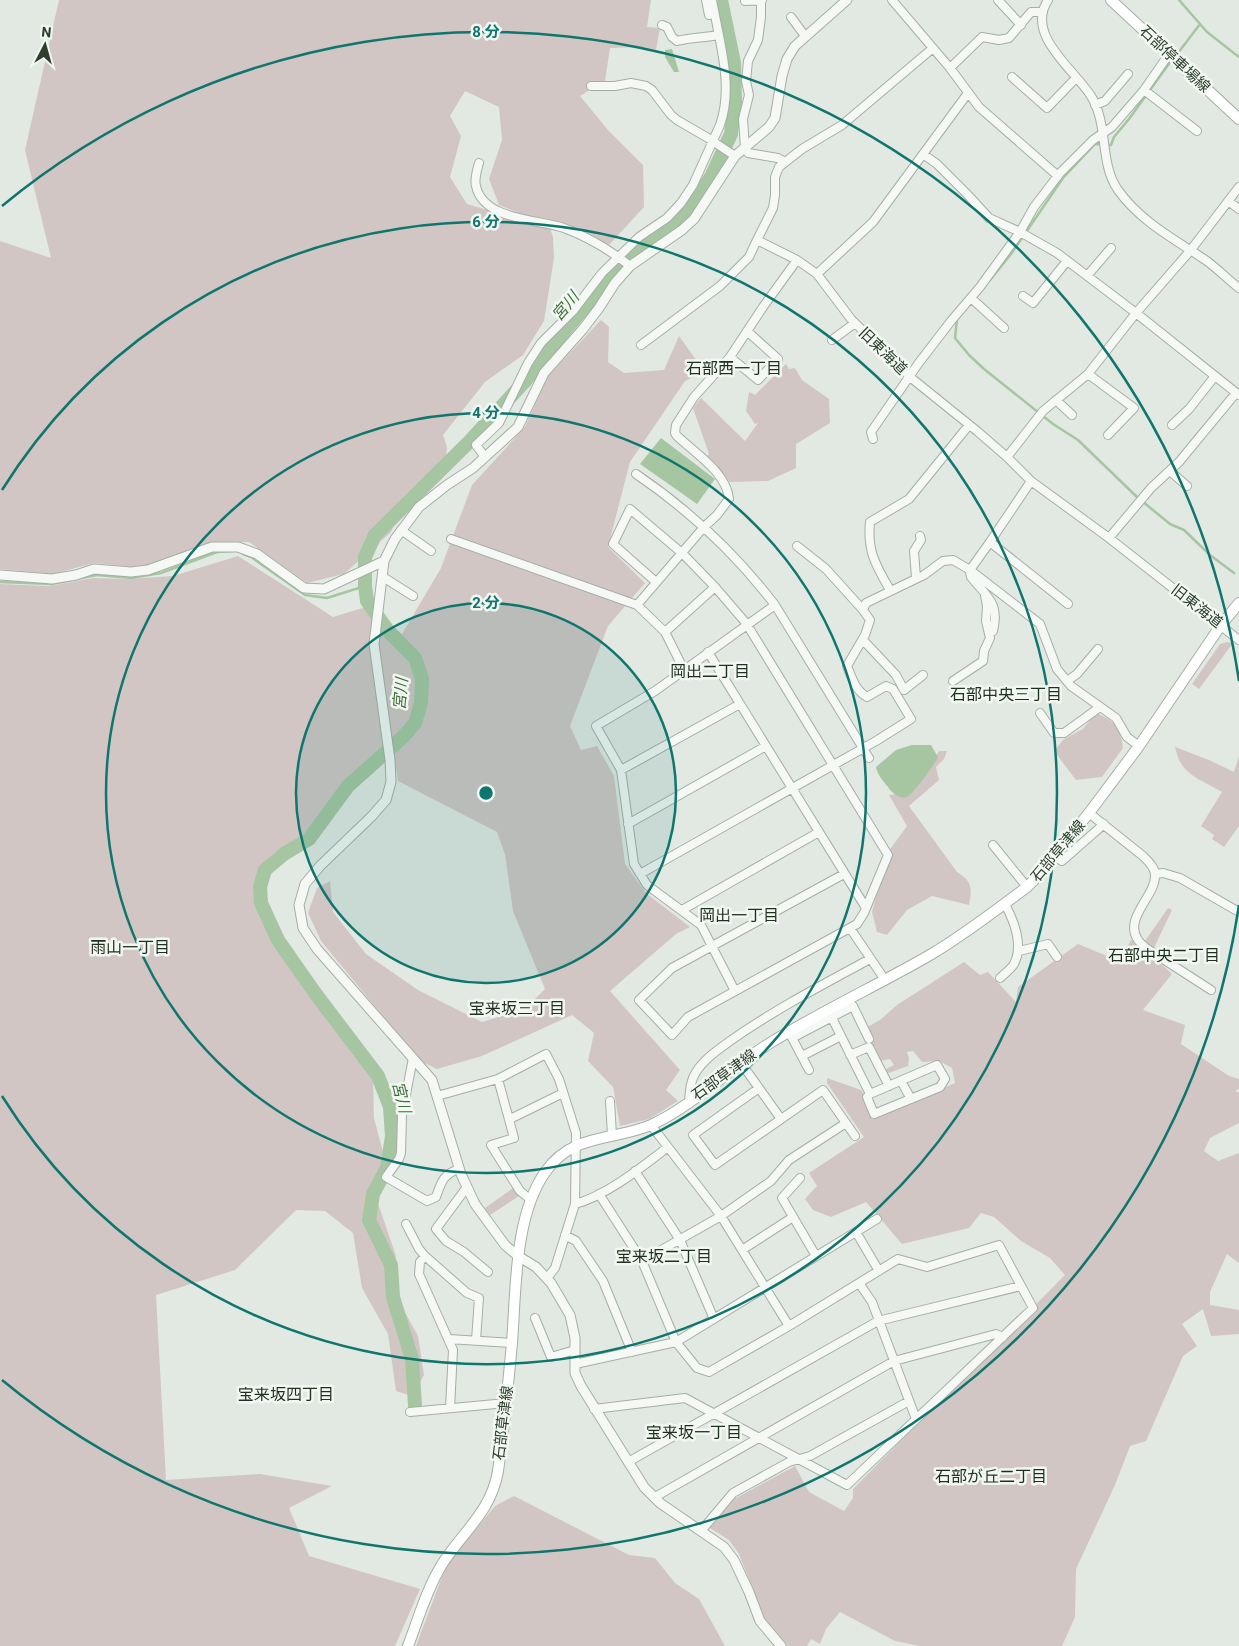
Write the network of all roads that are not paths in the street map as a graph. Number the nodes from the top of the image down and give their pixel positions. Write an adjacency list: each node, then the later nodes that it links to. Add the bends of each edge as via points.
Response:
1 (706, 0): 14 (street)
2 (712, 0): 14 (street)
3 (762, 0): 9 (street); 30 (street, via 758,40 748,61 746,81 749,95 742,119)
4 (847, 0): 15 (street)
5 (892, 0): 16 (street)
6 (998, 0): 13 (street)
7 (1048, 0): 10 (street)
8 (1111, 0): 17 (main road, 石部停車場線)
9 (745, 1)
10 (1042, 12): 13 (street, via 1031,12); 21 (street, via 1044,36)
11 (791, 17): 15 (street)
12 (662, 25): 14 (street, via 677,41)
13 (1021, 25): 18 (street, via 1009,38 982,37)
14 (716, 35): 29 (street, via 725,79 725,101)
15 (805, 36): 30 (street, via 788,59 775,118)
16 (933, 48): 18 (street); 33 (street, via 842,125)
17 (1170, 54): 23 (street); 26 (main road, 石部停車場線)
18 (950, 68): 24 (street)
19 (1128, 74): 25 (street, via 1105,101)
20 (1012, 77): 21 (street, via 1047,108)
21 (1076, 78): 25 (street)
22 (591, 86): 29 (street, via 646,86 671,115)
23 (1144, 90): 27 (street); 28 (street, via 1112,127)
24 (968, 93): 32 (street); 35 (street, via 979,107)
25 (1095, 105): 28 (street)
26 (1239, 119)
27 (1197, 131)
28 (1103, 132): 35 (street); 42 (street, via 1109,169 1118,190 1151,224)
29 (714, 142): 31 (street); 43 (street, via 681,202 667,218 638,237)
30 (745, 148): 31 (street); 33 (street, via 748,152)
31 (732, 154): 46 (street, via 694,219)
32 (923, 154): 39 (street, via 937,164 989,218); 47 (street, via 873,222)
33 (785, 162): 40 (street, via 775,178 773,208)
34 (479, 163): 43 (street, via 475,184 481,199 495,209 518,218 562,227)
35 (1058, 176): 39 (street)
36 (1239, 187): 37 (street)
37 (1228, 201): 38 (street); 42 (street)
38 (1239, 209)
39 (1020, 232): 45 (street); 51 (street)
40 (757, 240): 44 (street, 旧東海道); 57 (street, via 748,257 720,286)
41 (1111, 248): 48 (street)
42 (1190, 251): 49 (street); 52 (street)
43 (619, 257): 46 (street); 69 (street, via 541,343 499,423 476,445)
44 (797, 260): 47 (street, 旧東海道); 55 (street)
45 (1067, 261): 48 (street); 50 (street, via 1033,303)
46 (630, 266): 69 (street, via 584,329 544,373 518,427)
47 (817, 274): 53 (street, 旧東海道)
48 (1087, 276): 52 (street)
49 (1239, 288)
50 (1023, 296)
51 (971, 298): 54 (street); 61 (street)
52 (1136, 313): 59 (street); 60 (street)
53 (855, 323): 56 (street); 61 (street, 旧東海道)
54 (1004, 328)
55 (747, 331): 58 (street); 58 (street, via 778,359 758,380)
56 (832, 340)
57 (641, 345)
58 (730, 357): 75 (street, via 694,397 674,429 677,436 719,474 729,492 729,499)
59 (1088, 374): 63 (street); 67 (street, via 1134,408)
60 (1215, 376): 62 (street); 66 (street)
61 (910, 377): 65 (street, 旧東海道); 68 (street, via 871,432)
62 (1238, 394): 71 (street)
63 (1056, 400): 64 (street); 70 (street, via 1043,411)
64 (1072, 415)
65 (969, 425): 70 (street, 旧東海道); 91 (street, via 909,499 870,522 871,555)
66 (1172, 426)
67 (1108, 435)
68 (873, 439)
69 (484, 456): 76 (street, via 474,468 419,507)
70 (1007, 457): 73 (street, 旧東海道)
71 (1170, 471): 74 (street); 78 (street, via 1151,488)
72 (636, 474): 75 (street, via 668,495)
73 (1031, 481): 78 (street, 旧東海道); 80 (street)
74 (1187, 486)
75 (704, 527): 83 (street); 97 (street)
76 (401, 530): 82 (street); 84 (street)
77 (920, 536): 88 (street, via 914,551)
78 (1109, 538): 100 (street, 旧東海道)
79 (452, 539): 95 (street)
80 (990, 542): 85 (street); 96 (street)
81 (797, 546): 98 (street, via 826,569)
82 (431, 551)
83 (681, 553): 89 (street); 89 (street, via 630,509 613,544); 90 (street)
84 (384, 561): 86 (street, via 324,589 304,588 257,554 238,547 212,547 148,570 132,572 94,569 76,576 52,579); 87 (street)
85 (970, 570): 88 (street, via 953,560 943,560); 92 (street, via 971,577); 110 (street, via 1040,624 1057,669)
86 (0, 575)
87 (383, 577): 93 (street); 150 (street, via 374,644 391,782 386,800 305,884 299,905 303,928 316,949)
88 (916, 578): 91 (street)
89 (656, 582): 95 (street)
90 (715, 587): 99 (street); 102 (street)
91 (890, 590): 98 (street, via 866,603)
92 (985, 595): 101 (street, via 996,610); 109 (street, via 990,638 983,661)
93 (413, 596)
94 (1239, 603): 100 (main road, 石部草津線)
95 (637, 604): 102 (street)
96 (1068, 604)
97 (775, 605): 99 (street); 116 (street)
98 (863, 610): 103 (street, via 870,620)
99 (747, 625): 106 (street); 118 (street)
100 (1221, 625): 104 (street, 旧東海道); 115 (main road, 石部草津線)
101 (993, 631)
102 (666, 632): 107 (street)
103 (863, 640): 108 (street, via 896,675 904,690); 116 (street, via 847,666 853,683 867,697 886,686 893,689 911,719)
104 (1239, 640)
105 (1098, 649): 110 (street)
106 (708, 652): 107 (street); 111 (street)
107 (684, 670): 119 (street, via 596,726)
108 (923, 675)
109 (953, 681)
110 (1067, 681): 112 (street)
111 (740, 704): 114 (street); 119 (street)
112 (1100, 707): 113 (street, via 1064,734 1054,733); 115 (street, via 1116,718 1127,737)
113 (1040, 713)
114 (766, 746): 120 (street); 122 (street)
115 (1139, 746): 121 (main road, 石部草津線)
116 (863, 748): 117 (street); 118 (street)
117 (869, 758)
118 (833, 765): 120 (street); 132 (street, via 888,855)
119 (622, 770): 122 (street)
120 (792, 788): 124 (street); 127 (street)
121 (1089, 813): 123 (street); 126 (main road, 石部草津線)
122 (628, 824): 127 (street, via 634,864)
123 (1104, 824): 126 (street, via 1062,861); 129 (street, via 1143,856)
124 (819, 832): 128 (street); 133 (street)
125 (993, 845): 130 (street)
126 (1054, 856): 130 (main road, 石部草津線)
127 (640, 874): 133 (street, via 647,885)
128 (844, 874): 132 (street); 136 (street)
129 (1156, 874): 134 (street, via 1180,878); 142 (street, via 1134,924 1137,939)
130 (1027, 887): 131 (main road, 石部草津線)
131 (1005, 904): 137 (street, via 1014,923); 141 (main road, 石部草津線, via 932,954)
132 (866, 908): 135 (street, via 857,924)
133 (682, 910): 136 (street, via 701,925)
134 (1239, 912)
135 (850, 928): 139 (street); 143 (street)
136 (712, 946): 143 (street); 143 (street, via 672,968 639,1000 672,1035 688,1017)
137 (1019, 951): 138 (street, via 1048,944); 140 (street, via 1014,966)
138 (1057, 957)
139 (870, 959): 141 (street); 162 (street, via 800,997 709,1056 696,1072 690,1086)
140 (1000, 978)
141 (884, 980): 144 (main road, 石部草津線)
142 (1212, 990)
143 (735, 991)
144 (830, 1013): 145 (main road, 石部草津線); 146 (street); 147 (street, via 853,1006)
145 (791, 1034): 149 (street); 151 (main road, 石部草津線)
146 (841, 1036): 148 (street); 149 (street)
147 (869, 1039)
148 (850, 1055): 155 (street, via 869,1047); 158 (street)
149 (802, 1056): 152 (street)
150 (413, 1058): 159 (street, via 432,1080); 171 (street, via 402,1115 401,1153 386,1177 427,1201 436,1197 442,1180)
151 (741, 1063): 156 (street); 162 (main road, 石部草津線)
152 (809, 1070)
153 (498, 1079): 157 (street, via 546,1054); 159 (street); 163 (street)
154 (901, 1081): 155 (street); 160 (street); 160 (street, via 937,1065 945,1079 940,1087)
155 (889, 1086): 158 (street)
156 (759, 1088): 164 (street); 164 (street, via 693,1135 715,1165)
157 (563, 1093): 163 (street); 169 (street, via 576,1133)
158 (870, 1094): 160 (street, via 867,1097 874,1114)
159 (437, 1096): 171 (street)
160 (911, 1099)
161 (610, 1101): 167 (street)
162 (689, 1102): 166 (main road, 石部草津線)
163 (510, 1119): 176 (street, via 514,1138 491,1145 520,1191)
164 (781, 1120): 165 (street, via 823,1090)
165 (846, 1123): 168 (street); 178 (street, via 789,1160 771,1181)
166 (651, 1125): 167 (main road, 石部草津線); 170 (street)
167 (612, 1135): 169 (main road, 石部草津線)
168 (855, 1136)
169 (576, 1145): 176 (main road, 石部草津線, via 557,1157 545,1171); 177 (street)
170 (668, 1147): 172 (street); 178 (street)
171 (459, 1169): 174 (street)
172 (635, 1171): 175 (street); 184 (street)
173 (800, 1178): 179 (street, via 782,1198)
174 (467, 1187): 187 (street, via 475,1204 504,1244); 191 (street, via 436,1229)
175 (598, 1194): 177 (street); 189 (street)
176 (531, 1200): 187 (main road, 石部草津線)
177 (575, 1204): 183 (street)
178 (721, 1216): 184 (street); 185 (street)
179 (793, 1217): 185 (street); 188 (street)
180 (877, 1219): 182 (street)
181 (406, 1224): 186 (street)
182 (856, 1232): 188 (street); 190 (street)
183 (565, 1235): 192 (street, via 555,1268); 206 (street, via 576,1241 603,1281)
184 (680, 1240): 189 (street); 197 (street)
185 (742, 1250): 195 (street)
186 (425, 1256): 201 (street, via 420,1262 419,1274); 202 (street, via 467,1293 479,1298)
187 (518, 1256): 192 (street, via 536,1266); 204 (main road, 石部草津線)
188 (816, 1256): 195 (street)
189 (642, 1261): 203 (street)
190 (879, 1271): 193 (street); 194 (street, via 898,1259 927,1268 999,1245)
191 (488, 1272)
192 (547, 1278): 205 (street, via 570,1315)
193 (859, 1283): 198 (street, via 872,1302); 199 (street)
194 (1021, 1286): 198 (street); 200 (street, via 1033,1308)
195 (766, 1288): 197 (street); 199 (street)
196 (535, 1318): 205 (street, via 551,1357)
197 (714, 1319): 203 (street)
198 (878, 1321): 207 (street); 214 (street)
199 (790, 1326): 203 (street, via 709,1372 697,1368)
200 (1003, 1337): 207 (street, via 996,1334); 215 (street)
201 (449, 1338): 202 (street); 211 (street, via 453,1350)
202 (476, 1340): 204 (street)
203 (676, 1342): 206 (street)
204 (512, 1343): 210 (main road, 石部草津線)
205 (575, 1350): 208 (street)
206 (632, 1352): 208 (street)
207 (894, 1361): 209 (street); 216 (street)
208 (575, 1364): 212 (street, via 580,1386)
209 (909, 1401): 215 (street); 217 (street)
210 (506, 1403): 211 (street); 221 (main road, 石部草津線, via 492,1495 440,1568)
211 (450, 1408): 213 (street)
212 (594, 1409): 214 (street, via 685,1398); 218 (street)
213 (410, 1412)
214 (715, 1413): 216 (street); 218 (street)
215 (916, 1419): 217 (street, via 847,1485)
216 (759, 1438): 217 (street); 219 (street)
217 (799, 1459): 220 (street, via 732,1493)
218 (628, 1462): 219 (street)
219 (655, 1497): 220 (street)
220 (701, 1531): 222 (street, via 724,1547 734,1560 760,1621)
221 (408, 1646)
222 (780, 1646)

